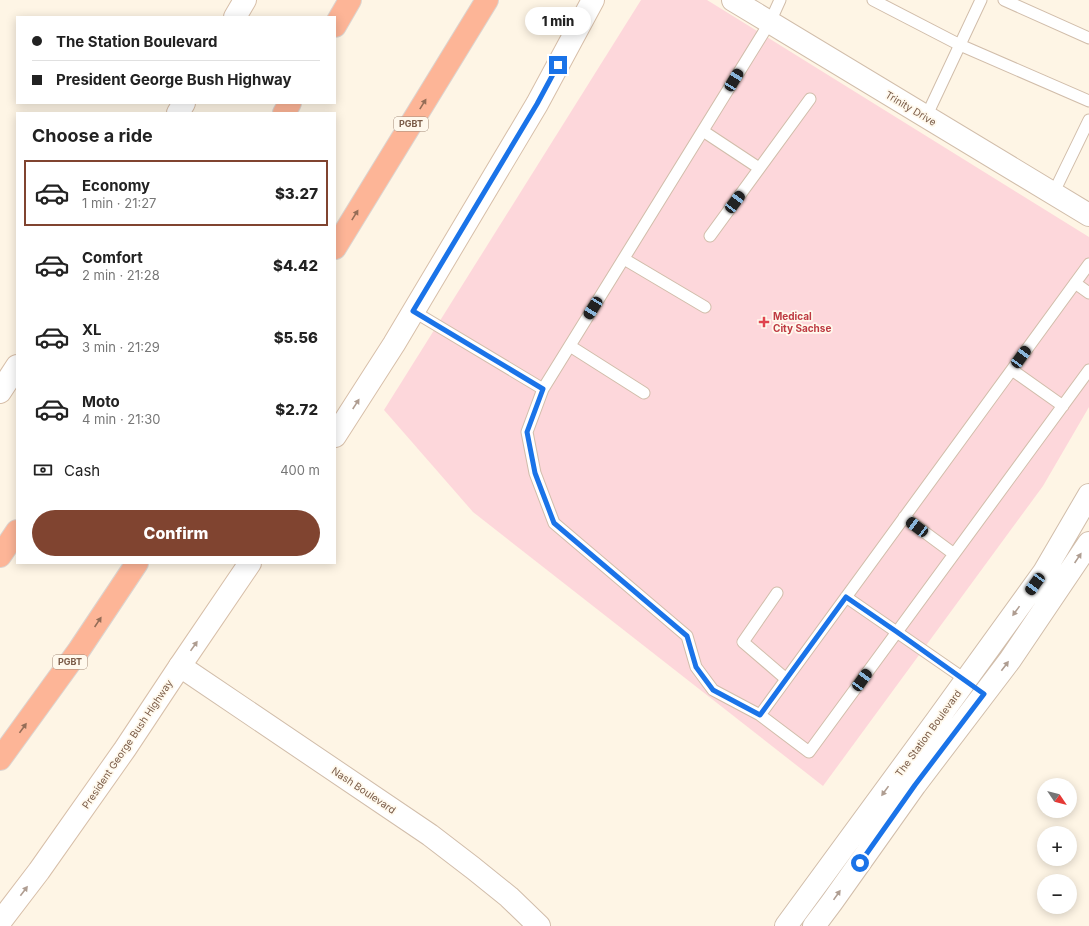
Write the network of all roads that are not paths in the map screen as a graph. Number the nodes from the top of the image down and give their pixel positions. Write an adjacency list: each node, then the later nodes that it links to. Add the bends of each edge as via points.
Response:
1 (245, 0): 10 (street)
2 (350, 0): 12 (highway)
3 (487, 0): 24 (highway, PGBT, one-way to 3)
4 (592, 0): 30 (street, via 537,104)
5 (733, 0): 11 (street, Trinity Drive)
6 (780, 0): 11 (lane)
7 (873, 0): 14 (lane)
8 (981, 0): 14 (lane)
9 (1004, 0): 13 (lane)
10 (236, 16)
11 (770, 22): 17 (street, Trinity Drive); 19 (lane)
12 (336, 24)
13 (1089, 38)
14 (960, 45): 16 (lane); 17 (lane)
15 (810, 99): 20 (lane)
16 (1089, 102)
17 (926, 117): 21 (street, Trinity Drive)
18 (1089, 120): 21 (lane)
19 (703, 130): 20 (lane); 25 (lane)
20 (759, 168): 23 (lane)
21 (1053, 194): 22 (street, Trinity Drive)
22 (1089, 215)
23 (710, 236)
24 (336, 246)
25 (624, 259): 29 (lane); 31 (lane)
26 (1089, 264): 27 (lane)
27 (1075, 283): 28 (lane); 33 (lane)
28 (1089, 293)
29 (705, 307)
30 (413, 311): 35 (lane); 39 (street, one-way to 30)
31 (570, 346): 35 (lane); 37 (lane)
32 (16, 368): 36 (street)
33 (1012, 370): 38 (lane); 41 (lane)
34 (1089, 370): 38 (lane)
35 (543, 389): 55 (lane, via 527,432 535,473 554,523 687,636 696,667 713,690)
36 (0, 392)
37 (644, 393)
38 (1063, 406): 44 (lane)
39 (336, 434)
40 (1089, 496): 53 (street, The Station Boulevard, one-way to 53, via 1044,572)
41 (904, 517): 44 (lane); 49 (lane)
42 (16, 532): 45 (highway)
43 (1089, 542): 54 (street, The Station Boulevard, one-way to 43, via 1010,660)
44 (954, 554): 50 (lane)
45 (0, 556)
46 (136, 564): 56 (highway, PGBT, one-way to 46, via 79,650)
47 (249, 564): 51 (street, President George Bush Highway, one-way to 47)
48 (777, 593): 52 (lane, via 743,642)
49 (846, 597): 50 (lane); 52 (lane)
50 (897, 632): 53 (lane); 55 (lane, via 809,752)
51 (180, 666): 57 (street, President George Bush Highway, one-way to 51, via 125,749); 58 (street, Nash Boulevard, via 430,835 509,897)
52 (786, 679): 55 (lane)
53 (966, 680): 54 (lane); 59 (street, The Station Boulevard, one-way to 59)
54 (984, 694): 60 (street, The Station Boulevard, one-way to 54)
55 (760, 715)
56 (0, 759)
57 (0, 922)
58 (539, 926)
59 (786, 926)
60 (814, 926)

